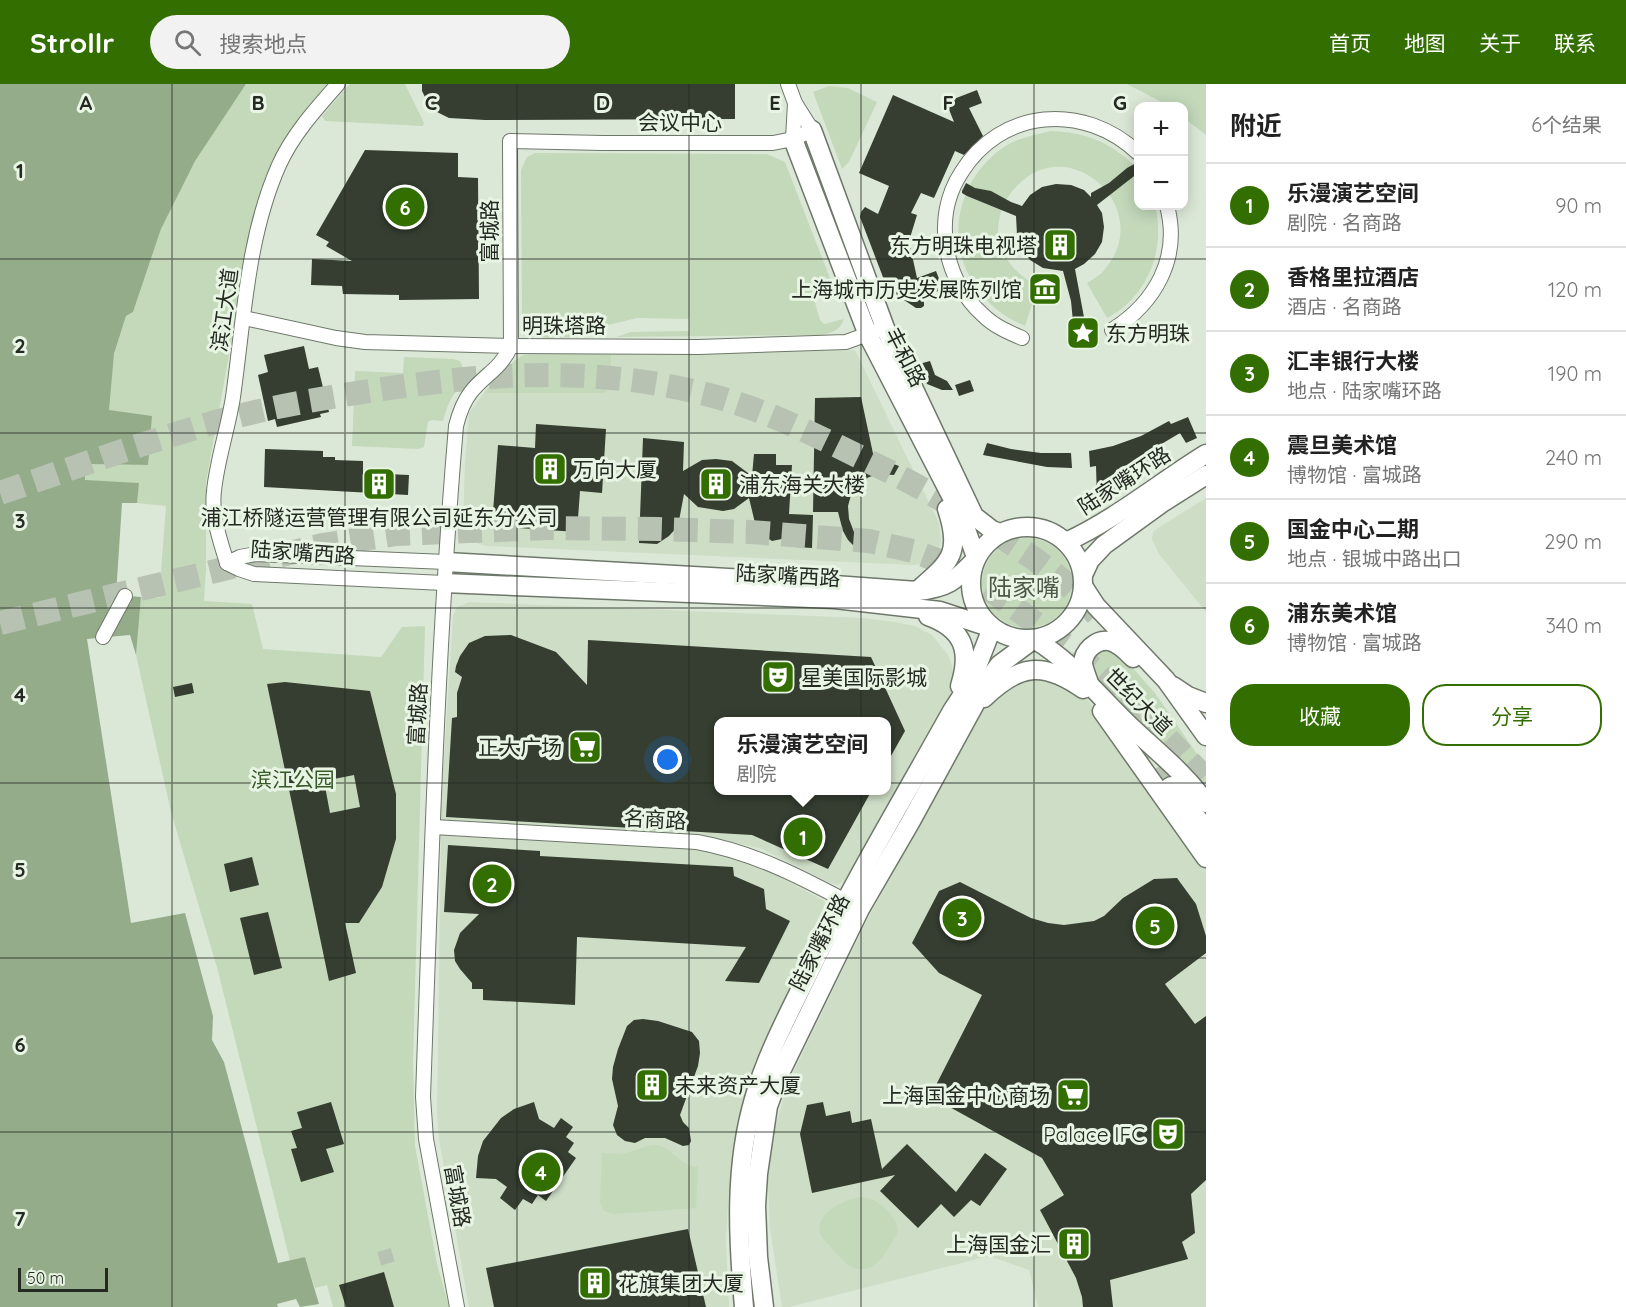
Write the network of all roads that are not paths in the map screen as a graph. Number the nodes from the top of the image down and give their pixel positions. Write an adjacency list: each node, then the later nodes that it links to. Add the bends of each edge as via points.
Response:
1 (338, 84): 9 (street, 滨江大道, via 299,129 268,190 256,232)
2 (788, 84): 3 (street, 丰和路)
3 (795, 103): 4 (street, 丰和路); 5 (street, 丰和路)
4 (812, 130): 5 (street, 会议中心); 11 (main road, 丰和路)
5 (793, 139): 6 (street, 会议中心, via 773,143); 11 (main road, 丰和路)
6 (510, 141): 13 (street, 富城路)
7 (1134, 149): 12 (street, via 1108,130 1088,123 1046,119 1020,124 996,136 960,174 949,198 945,224 946,250 954,276 982,315)
8 (1168, 210): 10 (street, via 1171,235 1161,277 1142,307)
9 (244, 318): 13 (street, 明珠塔路, via 365,342); 21 (street, 滨江大道, via 229,422 213,493)
10 (1112, 330)
11 (876, 331): 13 (street, 明珠塔路, via 846,342 699,347); 14 (main road, 丰和路); 17 (main road, 丰和路, via 974,516)
12 (1022, 338)
13 (511, 346): 20 (street, 富城路, via 505,359 471,391 461,408)
14 (929, 452): 19 (main road, 丰和路, via 960,513); 24 (main road, via 927,464 945,501 954,529 954,546 940,571)
15 (1206, 454): 18 (main road, 陆家嘴环路, via 1096,528)
16 (1206, 475): 22 (main road, 陆家嘴环路, via 1104,545 1090,560)
17 (1000, 533): 18 (main road, via 1016,527 1034,527 1052,532); 19 (main road, via 986,543)
18 (1066, 542): 22 (main road, via 1077,557)
19 (975, 559): 24 (main road, 陆家嘴西路, via 956,580 938,589); 27 (main road, via 970,578 972,596 978,612)
20 (446, 562): 21 (street, 陆家嘴西路, via 256,554); 23 (street, 富城路); 24 (main road, 陆家嘴西路)
21 (227, 563): 23 (street, 陆家嘴西路, via 254,574)
22 (1083, 580): 29 (main road, via 1073,615 1056,631); 30 (main road, 世纪大道, via 1096,606)
23 (444, 583): 26 (main road, 陆家嘴西路, via 835,599); 38 (street, 富城路)
24 (917, 591)
25 (125, 596): 28 (street)
26 (897, 606): 27 (main road, 陆家嘴西路, via 940,612); 34 (main road, via 932,617 948,627 966,650)
27 (992, 628): 29 (main road, via 1019,639); 34 (main road, 陆家嘴环路, via 971,682)
28 (103, 637)
29 (1034, 639): 31 (main road, 世纪大道, via 1052,650); 33 (main road, 陆家嘴环路, via 999,665)
30 (1162, 677): 31 (main road, via 1142,668 1117,645 1103,641 1091,647 1084,657); 32 (main road, via 1181,692); 35 (main road, 世纪大道)
31 (1088, 687): 33 (main road, via 1057,673 1027,670 997,685); 37 (main road, 世纪大道, via 1178,770); 40 (main road)
32 (1206, 703)
33 (972, 710): 41 (main road, 陆家嘴环路, via 911,822)
34 (952, 711): 41 (main road, 陆家嘴环路)
35 (1206, 736)
36 (1172, 789): 39 (highway)
37 (1206, 803)
38 (433, 827): 41 (street, 名商路, via 697,842 726,847 756,857); 42 (street, 富城路, via 423,1097 426,1139)
39 (1206, 835)
40 (1206, 858)
41 (852, 904): 43 (main road, 陆家嘴环路, via 766,1063 753,1100 738,1205); 44 (main road, 陆家嘴环路, via 768,1106 756,1206)
42 (457, 1307)
43 (744, 1307)
44 (764, 1307)

